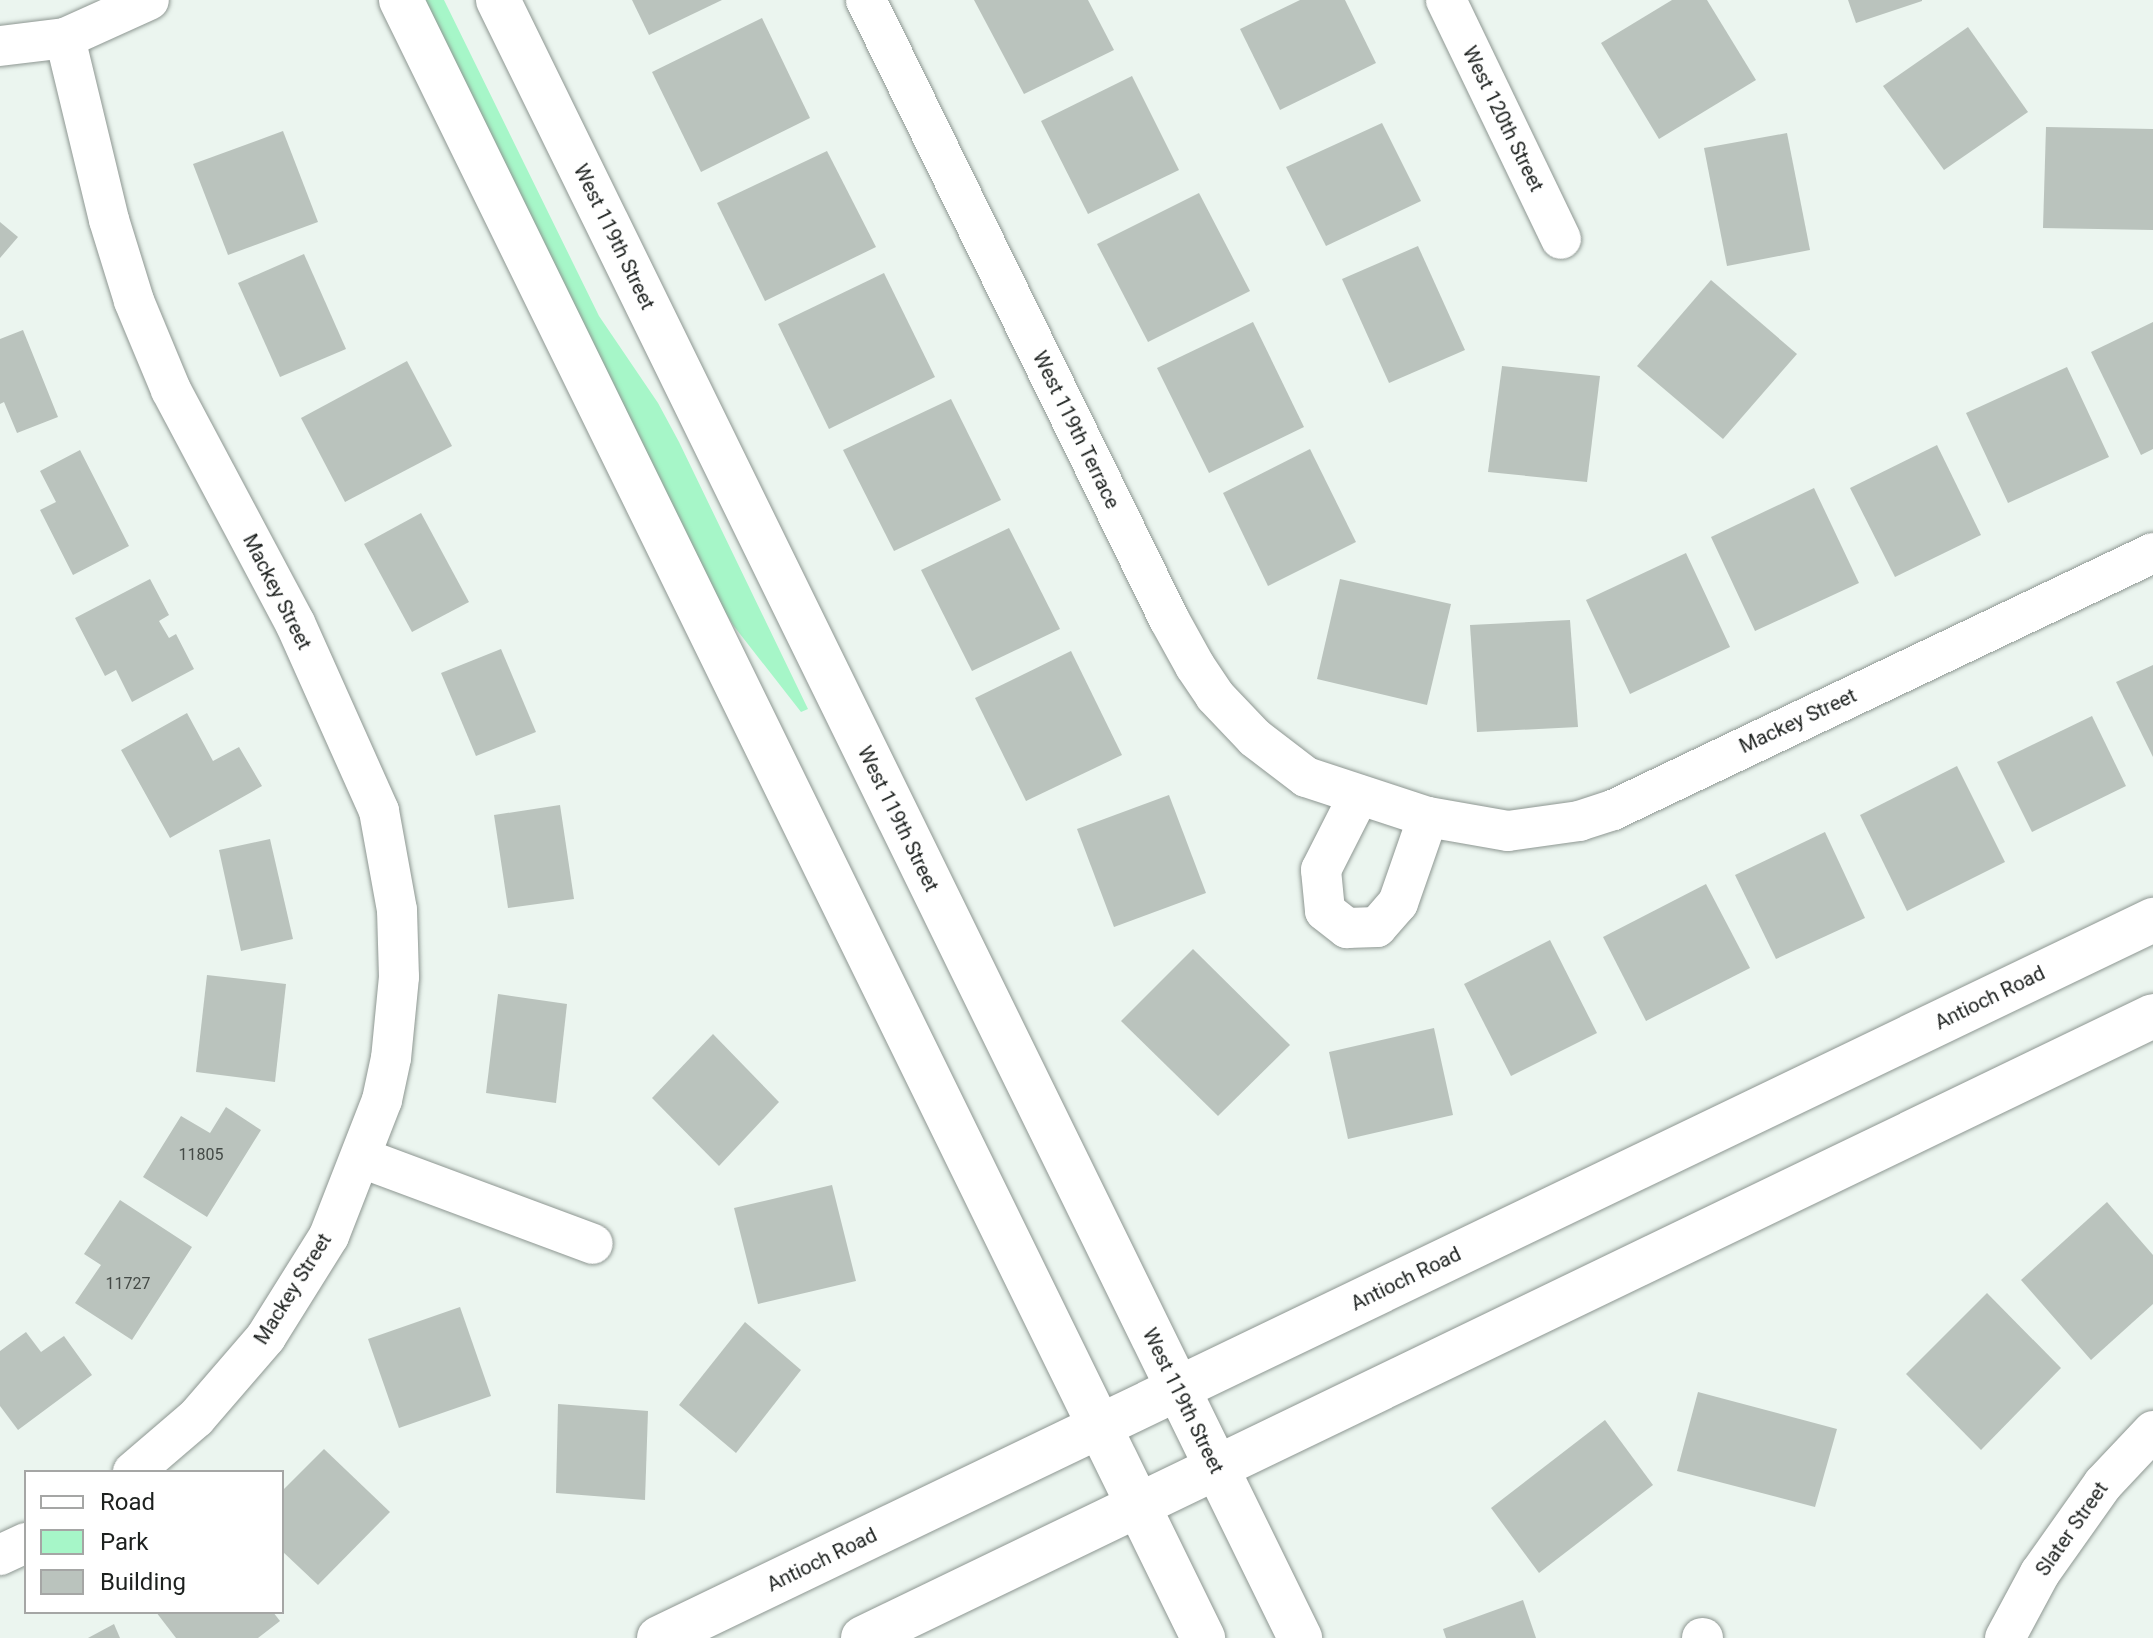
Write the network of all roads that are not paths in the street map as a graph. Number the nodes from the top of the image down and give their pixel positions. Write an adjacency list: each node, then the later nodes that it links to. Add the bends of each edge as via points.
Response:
1 (149, 0): 6 (street)
2 (401, 0): 17 (main road)
3 (498, 0): 16 (main road, West 119th Street)
4 (866, 0): 10 (street, West 119th Terrace, via 1195,666 1255,738 1306,777)
5 (1446, 0): 8 (street, West 120th Street)
6 (65, 38): 7 (street); 14 (street, Mackey Street, via 134,301 171,390 295,623 379,811 396,895 399,977 391,1058)
7 (0, 46)
8 (1561, 239)
9 (2153, 553): 11 (street, Mackey Street, via 1613,810 1544,828 1508,831)
10 (1359, 795): 11 (street, West 119th Terrace); 11 (street, via 1321,870 1325,911 1347,928 1377,927 1398,903)
11 (1428, 817)
12 (2153, 920): 16 (main road, Antioch Road)
13 (2153, 1016): 19 (main road)
14 (362, 1158): 15 (street); 20 (street, Mackey Street, via 329,1236 266,1337 196,1418)
15 (593, 1244)
16 (1177, 1390): 17 (main road, Antioch Road); 19 (main road, West 119th Street)
17 (1099, 1428): 21 (main road); 24 (main road, Antioch Road)
18 (2153, 1431): 28 (street, Slater Street, via 2103,1484 2040,1573)
19 (1217, 1468): 21 (main road); 27 (main road, West 119th Street)
20 (135, 1470)
21 (1138, 1506): 25 (main road); 26 (main road)
22 (24, 1544): 23 (street)
23 (0, 1555)
24 (659, 1638)
25 (863, 1638)
26 (1203, 1638)
27 (1300, 1638)
28 (2005, 1638)

